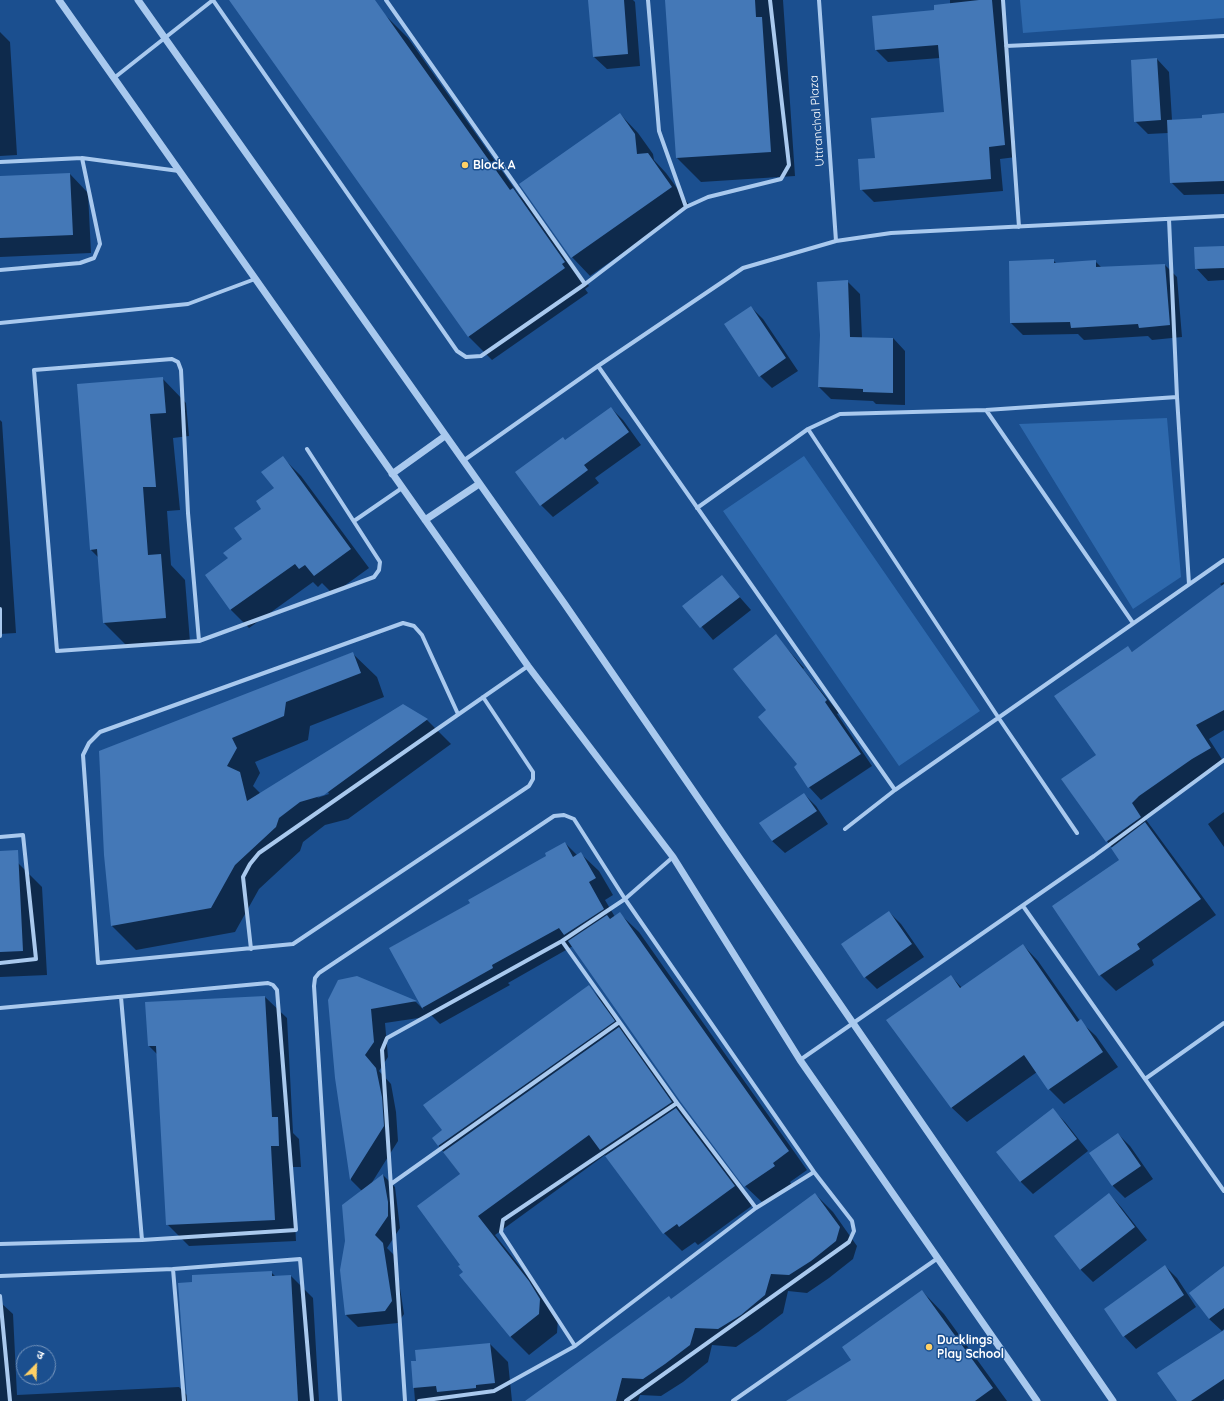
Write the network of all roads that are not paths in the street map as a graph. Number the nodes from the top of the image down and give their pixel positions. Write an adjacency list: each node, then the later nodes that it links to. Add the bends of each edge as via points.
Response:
1 (60, 0): 12 (street)
2 (138, 0): 10 (street)
3 (213, 0): 10 (street); 23 (street, via 457,350 466,357 481,356)
4 (386, 0): 23 (street)
5 (648, 0): 16 (street, via 659,131)
6 (770, 0): 16 (street, via 788,165 786,173 781,179 708,197)
7 (819, 0): 20 (street, Uttranchal Plaza)
8 (1003, 0): 11 (street)
9 (1224, 36): 11 (street)
10 (165, 38): 12 (street); 29 (street)
11 (1006, 46): 19 (street)
12 (114, 78): 15 (street)
13 (82, 158): 14 (street); 15 (street); 21 (street, via 100,244 94,258 80,263)
14 (0, 162)
15 (180, 171): 22 (street)
16 (686, 207): 23 (street)
17 (1224, 216): 18 (street)
18 (1169, 219): 19 (street); 26 (street)
19 (1019, 227): 20 (street, via 891,233)
20 (836, 241): 25 (street, via 743,268)
21 (0, 270)
22 (255, 279): 24 (street, via 188,304); 32 (street)
23 (585, 284)
24 (0, 323)
25 (598, 366): 31 (street); 35 (street)
26 (1177, 397): 27 (street); 39 (street)
27 (986, 410): 28 (street, via 840,414); 41 (street)
28 (808, 429): 35 (street); 47 (street)
29 (445, 436): 31 (street); 32 (street)
30 (307, 449): 37 (street)
31 (463, 461): 33 (street)
32 (392, 474): 34 (street)
33 (479, 484): 36 (street); 62 (street)
34 (402, 488): 36 (street); 37 (street)
35 (697, 508): 49 (street)
36 (425, 520): 44 (street)
37 (354, 521): 43 (street, via 380,562 379,570 374,576)
38 (1224, 560): 39 (street)
39 (1189, 584): 41 (street)
40 (0, 609): 42 (street)
41 (1133, 623): 47 (street)
42 (0, 636)
43 (199, 641): 43 (street, via 178,362 172,359 34,370 57,651)
44 (528, 666): 45 (street); 53 (street)
45 (483, 697): 46 (street); 57 (street, via 533,772 529,786 293,944)
46 (458, 714): 57 (street, via 259,853 243,877); 57 (street, via 422,635 414,626 404,623 100,732 89,744 83,755 98,963)
47 (998, 717): 49 (street); 51 (street)
48 (1224, 760): 55 (street)
49 (895, 790): 50 (street)
50 (845, 829)
51 (1077, 833)
52 (0, 837): 58 (street, via 23,835 36,959)
53 (673, 857): 54 (street); 64 (street)
54 (625, 899): 56 (street); 67 (street); 81 (street, via 574,819 564,815 554,816 316,978 314,986)
55 (1023, 906): 62 (street); 65 (street)
56 (562, 941): 61 (street); 68 (street, via 387,1038 382,1050)
57 (250, 949)
58 (0, 963)
59 (121, 997): 60 (street); 71 (street); 71 (street, via 268,983 273,984 277,990 296,1230)
60 (0, 1008)
61 (618, 1023): 66 (street); 68 (street)
62 (853, 1023): 64 (street); 87 (street)
63 (1224, 1023): 65 (street)
64 (800, 1060): 73 (street)
65 (1145, 1079): 69 (street)
66 (677, 1104): 70 (street); 77 (street, via 503,1220 501,1232)
67 (814, 1172): 70 (street); 84 (street, via 852,1221 854,1231 849,1242)
68 (391, 1184): 82 (street)
69 (1224, 1191)
70 (756, 1208): 77 (street)
71 (142, 1240): 72 (street)
72 (0, 1244)
73 (938, 1258): 85 (street); 86 (street)
74 (173, 1269): 75 (street); 79 (street); 80 (street, via 300,1259)
75 (0, 1276)
76 (0, 1296): 78 (street)
77 (575, 1346): 83 (street, via 494,1391)
78 (10, 1401)
79 (184, 1401)
80 (312, 1401)
81 (340, 1401)
82 (405, 1401)
83 (419, 1401)
84 (626, 1401)
85 (733, 1401)
86 (1037, 1401)
87 (1113, 1401)

